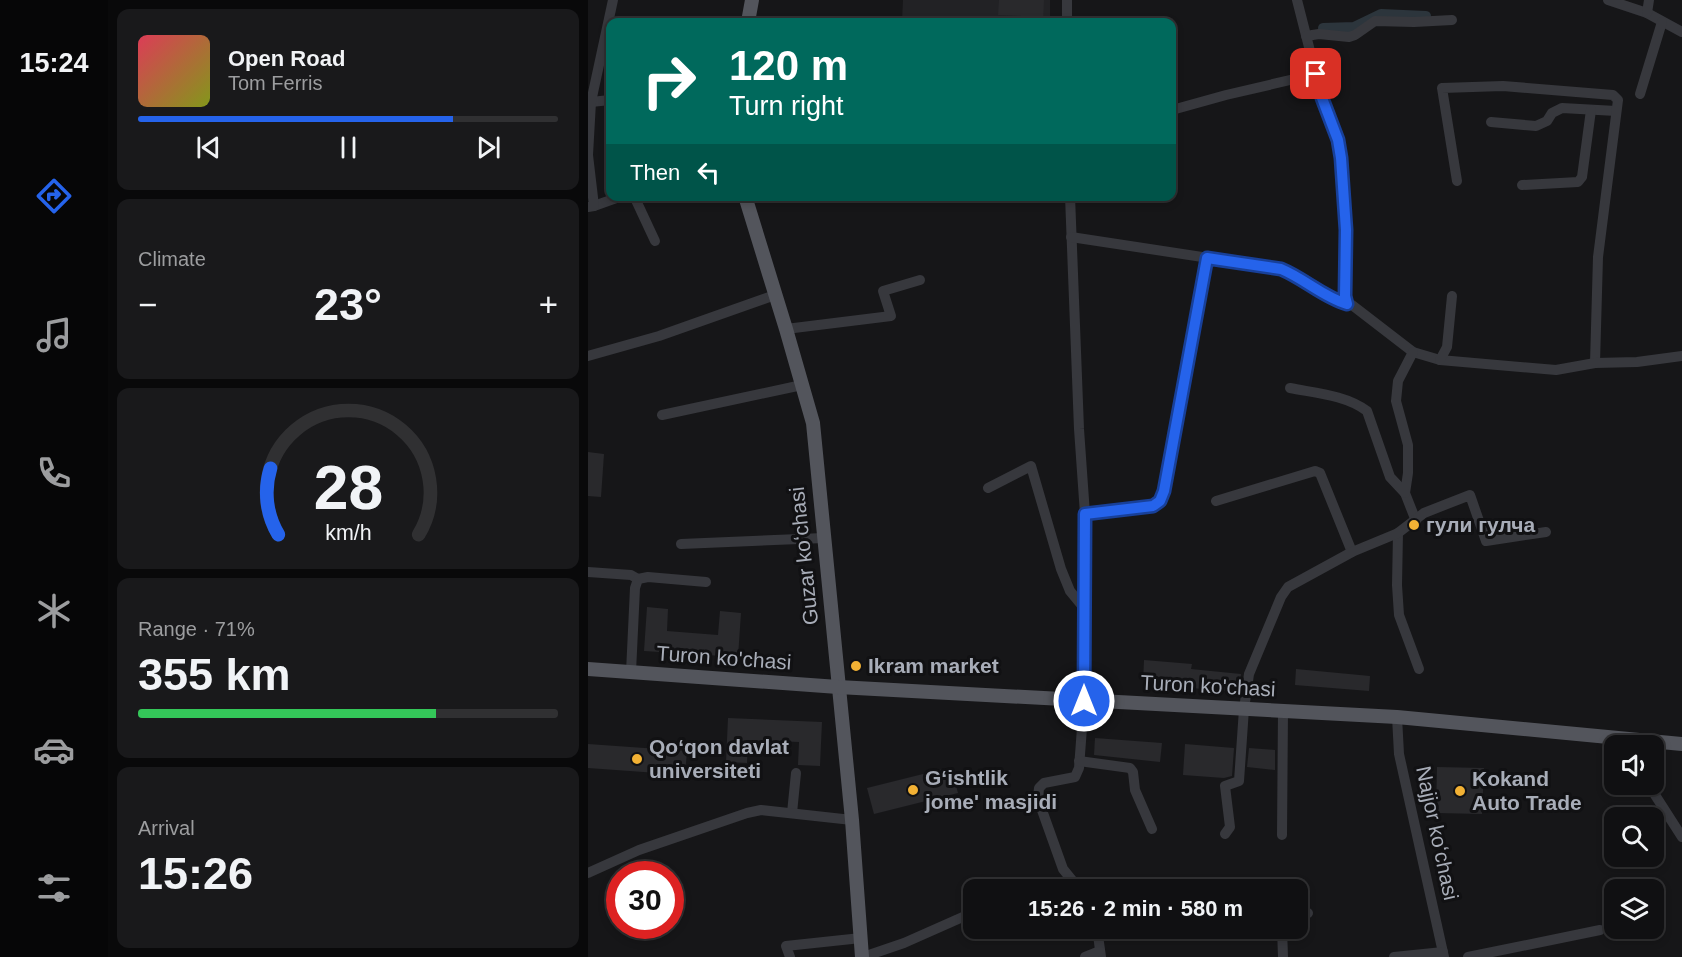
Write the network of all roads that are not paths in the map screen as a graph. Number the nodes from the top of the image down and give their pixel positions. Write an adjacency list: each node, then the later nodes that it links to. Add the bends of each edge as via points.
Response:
1 (613, 0): 8 (street)
2 (752, 0): 9 (main road)
3 (1066, 0): 10 (street)
4 (1297, 0): 15 (street)
5 (1608, 0): 7 (street)
6 (1649, 0): 7 (street)
7 (1647, 13): 12 (street)
8 (609, 18)
9 (749, 18)
10 (1067, 18)
11 (1452, 20): 15 (street, via 1375,21 1349,37)
12 (1662, 22): 14 (street); 17 (street)
13 (606, 32): 19 (street)
14 (1682, 32)
15 (1306, 36): 16 (street)
16 (1316, 74): 20 (street); 37 (street, via 1341,158)
17 (1640, 94)
18 (606, 100): 19 (street)
19 (591, 102): 30 (street)
20 (1176, 109)
21 (1591, 110): 22 (street); 23 (street, via 1562,108 1536,126); 25 (street, via 1582,177 1578,182)
22 (1616, 111): 24 (street, via 1618,100 1613,95 1503,86 1442,88); 43 (street, via 1598,257)
23 (1491, 122)
24 (1457, 182)
25 (1522, 185)
26 (606, 201): 30 (street)
27 (636, 201): 32 (street)
28 (746, 201): 35 (main road, Guzar koʻchasi)
29 (1070, 201): 31 (street)
30 (591, 206)
31 (1071, 237): 33 (street); 50 (street)
32 (655, 241)
33 (1207, 258): 37 (street, via 1281,269); 50 (street, via 1160,501 1153,506)
34 (920, 280): 38 (street, via 883,291 891,316)
35 (775, 295): 38 (main road, Guzar koʻchasi); 40 (street, via 659,336)
36 (1452, 296): 42 (street, via 1447,347)
37 (1347, 304): 39 (street)
38 (786, 329): 44 (main road, Guzar koʻchasi)
39 (1413, 352): 42 (street); 48 (street, via 1398,381 1396,401 1408,445)
40 (588, 356)
41 (1682, 356): 43 (street)
42 (1440, 360): 43 (street, via 1556,370)
43 (1595, 363)
44 (802, 386): 46 (street); 54 (main road, Guzar koʻchasi, via 813,423)
45 (1290, 388): 48 (street, via 1348,401 1367,411 1390,477)
46 (662, 415)
47 (988, 488): 60 (street, via 1031,466 1061,569 1070,591)
48 (1405, 493): 51 (street)
49 (1216, 501): 56 (street, via 1318,471)
50 (1085, 514): 60 (street)
51 (1416, 520): 52 (street, via 1470,495 1486,541); 53 (street)
52 (1546, 532)
53 (1398, 533): 56 (street); 62 (street, via 1399,615)
54 (824, 538): 55 (street); 64 (main road, Guzar koʻchasi)
55 (681, 544)
56 (1352, 552): 66 (street, via 1283,592 1251,665)
57 (588, 572): 58 (street)
58 (638, 579): 59 (street); 63 (street)
59 (706, 582)
60 (1084, 608): 65 (street)
61 (588, 669): 63 (main road, Turon ko'chasi)
62 (1419, 669)
63 (631, 672): 64 (main road, Turon ko'chasi)
64 (838, 687): 65 (main road, Turon ko'chasi); 76 (main road, Guzar koʻchasi)
65 (1084, 701): 66 (main road, Turon ko'chasi); 72 (street)
66 (1244, 709): 67 (main road, Turon ko'chasi); 78 (street, via 1239,781 1226,786 1230,827)
67 (1283, 711): 68 (main road, Turon ko'chasi); 79 (street)
68 (1397, 717): 69 (main road, Turon ko'chasi); 89 (street, Najjor koʻchasi, via 1399,754)
69 (1604, 739)
70 (1664, 744): 71 (main road, Turon ko'chasi)
71 (1682, 744)
72 (1079, 761): 77 (street, via 1130,768); 82 (street, via 1075,777 1044,783 1038,799 1063,869)
73 (796, 773): 75 (street)
74 (1655, 795): 80 (street)
75 (792, 813): 76 (street); 81 (street, via 747,813 639,850)
76 (852, 820): 85 (main road, Guzar koʻchasi)
77 (1152, 829)
78 (1225, 834)
79 (1282, 836)
80 (1682, 837)
81 (588, 873)
82 (1071, 879)
83 (963, 917): 91 (street)
84 (1600, 930): 95 (street)
85 (861, 938): 90 (street, via 786,946); 91 (main road, Guzar koʻchasi)
86 (1099, 939): 88 (street)
87 (1282, 939): 93 (street)
88 (1101, 954): 92 (street)
89 (1443, 954): 94 (street)
90 (790, 957)
91 (863, 957)
92 (1085, 957)
93 (1283, 957)
94 (1394, 957)
95 (1468, 957)

